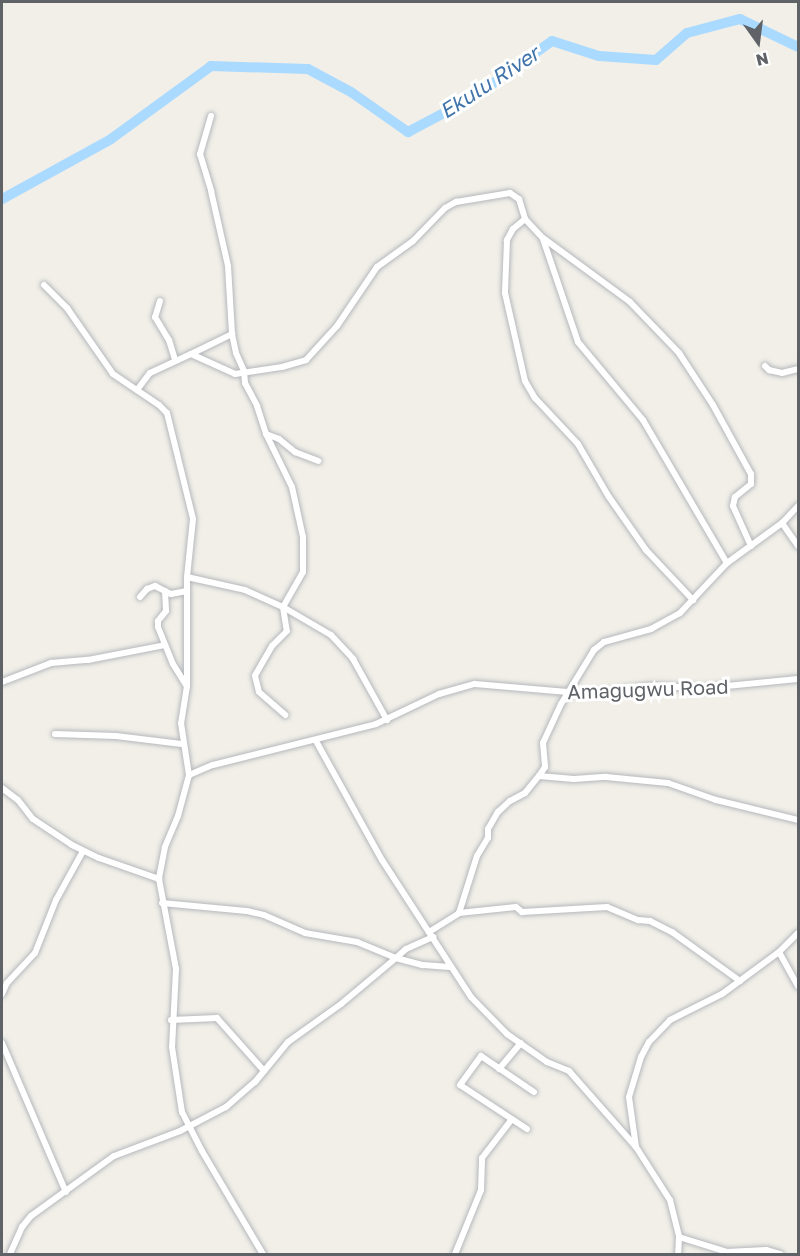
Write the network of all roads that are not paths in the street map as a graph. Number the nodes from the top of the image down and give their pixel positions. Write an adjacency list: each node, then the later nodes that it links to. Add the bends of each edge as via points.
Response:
1 (211, 116): 6 (street, via 200,154 229,272)
2 (525, 219): 3 (street); 11 (street, via 519,199 510,193 451,204 413,241 377,267 337,326 306,360); 24 (street, via 507,240 505,293 525,381 535,398 578,444 646,550)
3 (543, 238): 17 (street, via 630,302 679,353 751,474 751,484 735,497 733,506); 19 (street, via 578,342 643,420)
4 (44, 285): 12 (street, via 72,315 113,374)
5 (160, 301): 8 (street, via 155,317)
6 (232, 334): 7 (street); 11 (street)
7 (191, 354): 8 (street); 11 (street, via 230,373)
8 (175, 360): 12 (street, via 150,373)
9 (765, 366): 10 (street, via 782,374)
10 (798, 369)
11 (244, 371): 13 (street, via 245,383)
12 (137, 390): 20 (street, via 164,409 171,424 193,519)
13 (266, 434): 14 (street); 25 (street, via 292,487 303,537 303,572)
14 (318, 461)
15 (798, 506): 16 (street)
16 (782, 523): 17 (street); 18 (street)
17 (751, 546): 19 (street)
18 (798, 546)
19 (727, 563): 24 (street)
20 (187, 577): 22 (street); 25 (street, via 245,590)
21 (165, 591): 22 (street); 23 (street, via 152,586); 26 (street, via 166,611 158,627)
22 (186, 591): 29 (street)
23 (140, 597)
24 (693, 600): 30 (street, via 680,614 651,630 598,646)
25 (283, 607): 31 (street, via 287,631 272,646 255,675 259,692); 32 (street, via 314,623 344,647)
26 (165, 645): 28 (street, via 51,663); 29 (street)
27 (798, 680): 30 (street, Amagugwu Road)
28 (2, 682)
29 (187, 686): 35 (street)
30 (569, 694): 32 (street, Amagugwu Road, via 475,684 439,694); 37 (street, via 543,743 545,767)
31 (285, 715)
32 (387, 720): 34 (street, Amagugwu Road)
33 (55, 734): 35 (street)
34 (316, 741): 36 (street, Amagugwu Road, via 213,765); 45 (street, via 382,860)
35 (182, 744): 36 (street)
36 (189, 776): 41 (street, via 165,847)
37 (539, 776): 39 (street, via 668,783 716,800); 43 (street, via 525,793 510,801 488,829)
38 (2, 788): 40 (street, via 33,819)
39 (798, 819)
40 (84, 851): 41 (street); 51 (street, via 56,900 35,953 7,983)
41 (159, 879): 42 (street)
42 (162, 903): 47 (street, via 247,911 297,931 357,942); 52 (street, via 176,969)
43 (459, 913): 45 (street); 49 (street, via 516,907 522,912 607,907 672,932)
44 (798, 933): 46 (street)
45 (431, 935): 47 (street); 48 (street)
46 (779, 952): 49 (street); 50 (street)
47 (396, 958): 48 (street); 56 (street, via 288,1042)
48 (450, 967): 54 (street, via 482,1010)
49 (740, 981): 61 (street, via 670,1020 649,1042 640,1057 629,1097)
50 (798, 986)
51 (2, 994)
52 (171, 1020): 56 (street, via 218,1018); 59 (street, via 177,1085)
53 (2, 1043): 62 (street)
54 (520, 1043): 55 (street); 61 (street, via 547,1062 569,1071)
55 (499, 1069): 57 (street); 58 (street, via 481,1056 460,1084)
56 (264, 1071): 59 (street, via 242,1095)
57 (534, 1092)
58 (512, 1119): 60 (street); 66 (street, via 482,1158 481,1190)
59 (189, 1127): 62 (street, via 114,1156); 65 (street)
60 (527, 1129)
61 (636, 1148): 63 (street, via 670,1200)
62 (66, 1192): 64 (street, via 31,1216)
63 (679, 1237): 67 (street); 68 (street, via 727,1252 766,1250)
64 (10, 1254)
65 (263, 1254)
66 (455, 1254)
67 (678, 1254)
68 (779, 1254)

